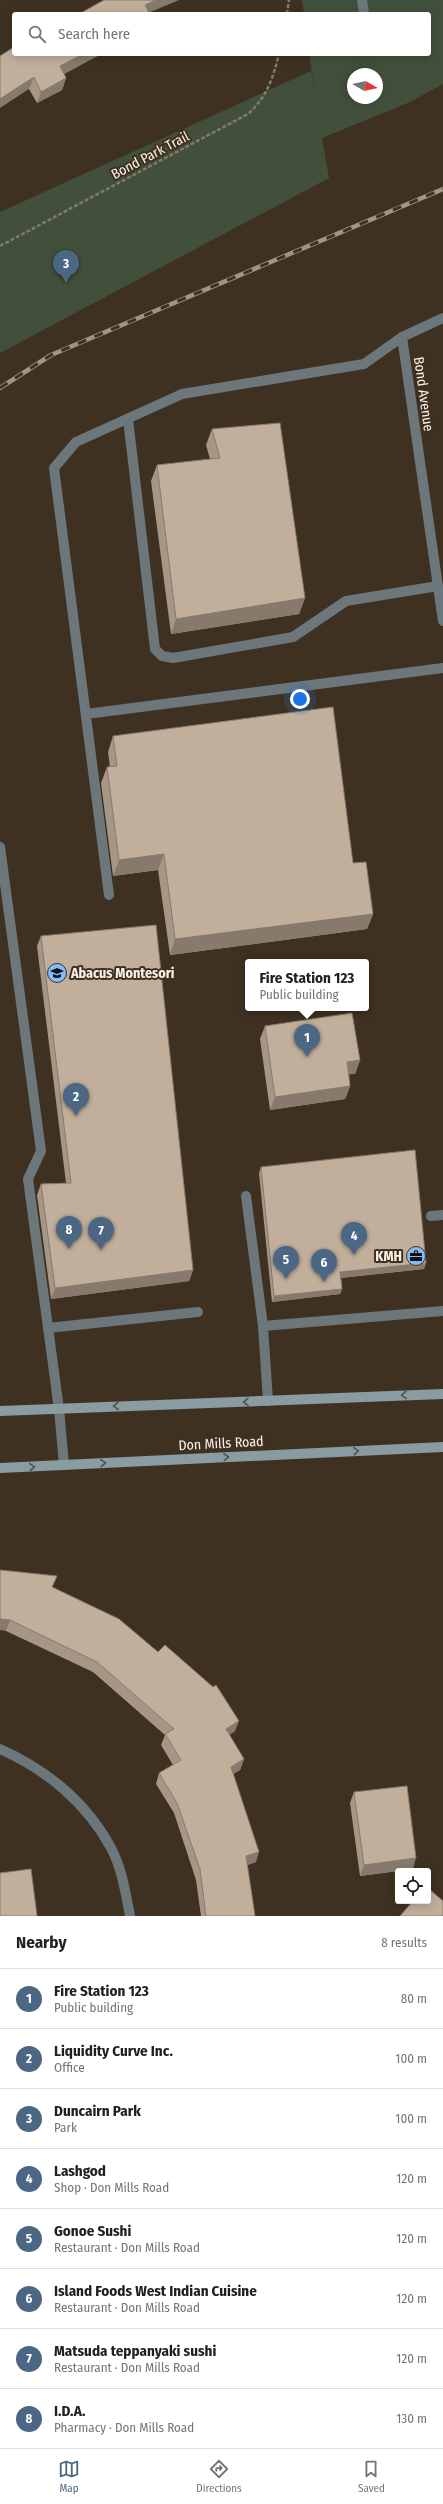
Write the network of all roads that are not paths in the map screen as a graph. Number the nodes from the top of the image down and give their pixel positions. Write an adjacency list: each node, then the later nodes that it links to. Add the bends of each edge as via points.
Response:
1 (362, 0): 2 (street)
2 (364, 12)
3 (443, 318): 4 (street)
4 (402, 337): 5 (street, via 364,364 182,394); 6 (street, Bond Avenue)
5 (128, 419): 6 (street, via 155,649 162,656 173,658 293,637 346,601); 9 (street, via 76,442 54,468)
6 (438, 586): 7 (street, Bond Avenue)
7 (443, 621)
8 (443, 668): 9 (street)
9 (86, 714): 11 (street)
10 (0, 847): 18 (street, via 41,1151 28,1179)
11 (109, 895)
12 (246, 1196): 17 (street)
13 (443, 1215): 14 (street)
14 (431, 1216)
15 (443, 1311): 17 (street)
16 (198, 1312): 18 (street)
17 (263, 1326): 20 (street)
18 (48, 1328): 21 (street)
19 (443, 1394): 20 (main road, one-way to 20)
20 (268, 1401): 21 (main road, one-way to 21)
21 (59, 1408): 22 (main road); 24 (street)
22 (0, 1411)
23 (443, 1447): 24 (main road, Don Mills Road, one-way to 23)
24 (64, 1465): 25 (main road, Don Mills Road, one-way to 24)
25 (0, 1468)
26 (0, 1749): 27 (street, via 41,1770 68,1792 92,1820 112,1849)
27 (130, 1916)

